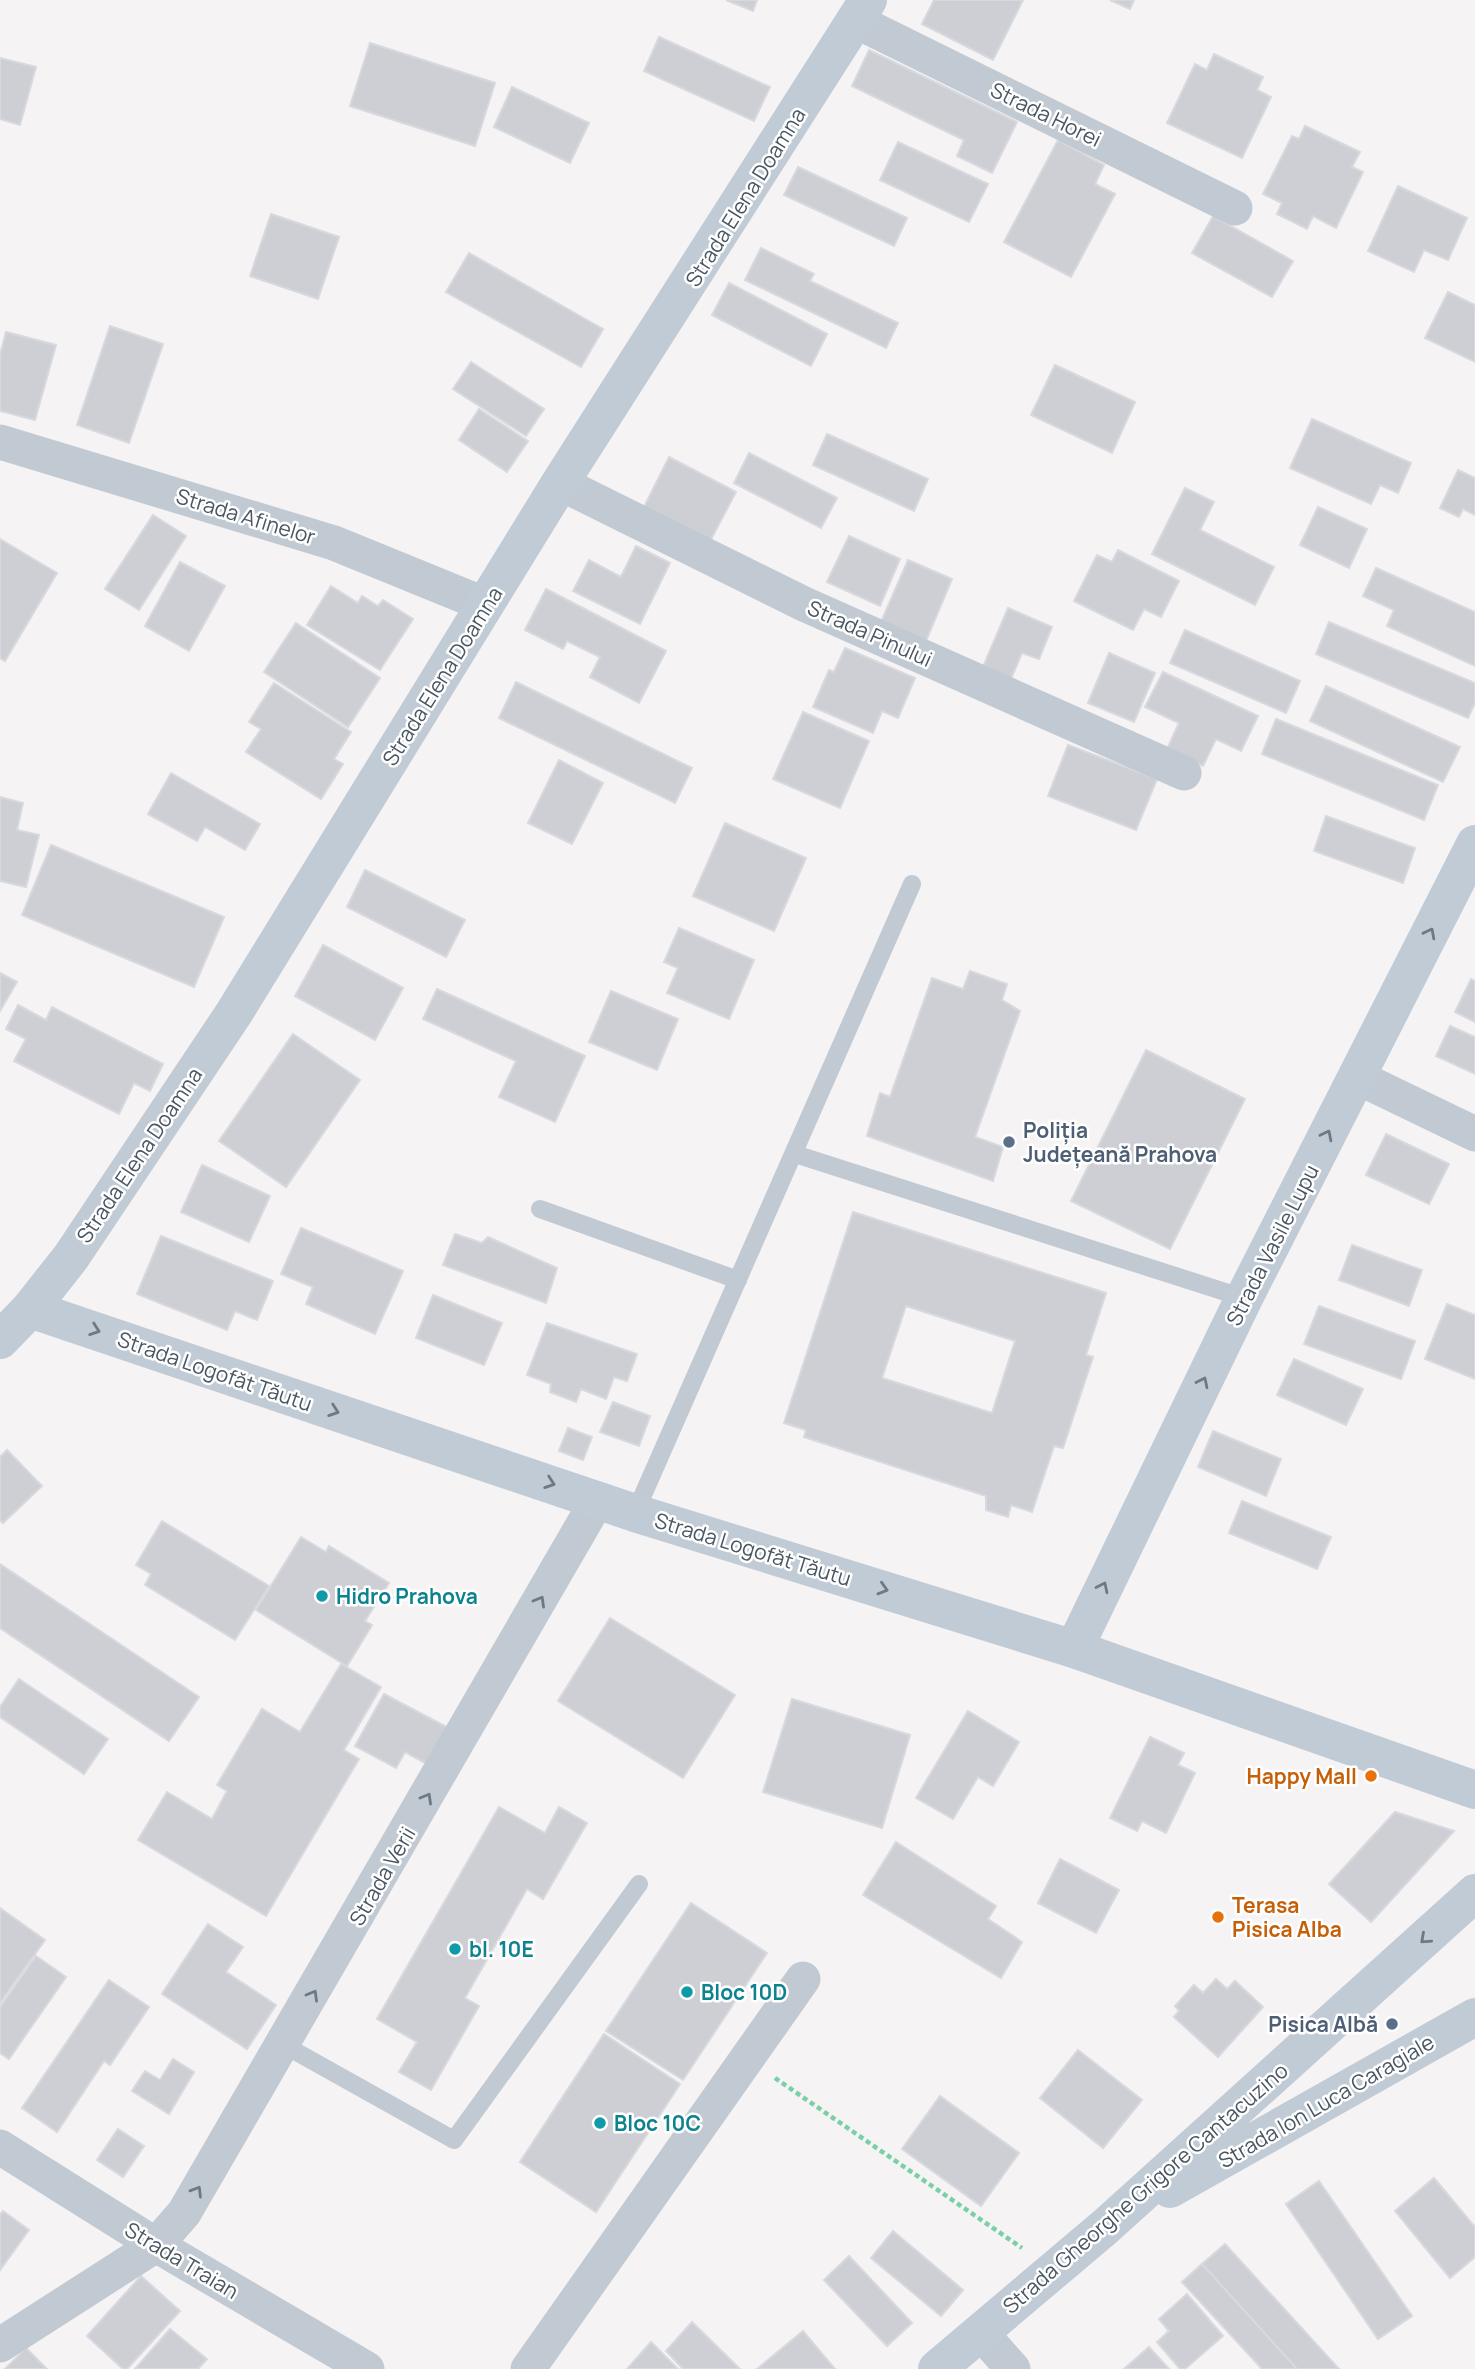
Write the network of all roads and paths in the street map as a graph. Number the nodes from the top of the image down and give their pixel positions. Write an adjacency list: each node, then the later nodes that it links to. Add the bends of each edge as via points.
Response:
1 (862, 11): 2 (street, Strada Horei); 4 (street, Strada Elena Doamna)
2 (1235, 208)
3 (0, 442): 5 (street, Strada Afinelor, via 334,543)
4 (560, 483): 5 (street, Strada Elena Doamna); 6 (street, Strada Pinului, via 804,604)
5 (486, 605): 15 (street, Strada Elena Doamna, via 234,1013 100,1215)
6 (1184, 773)
7 (1475, 844): 9 (street, Strada Vasile Lupu, one-way to 7)
8 (912, 884): 11 (lane)
9 (1357, 1077): 10 (street); 14 (street, Strada Vasile Lupu, one-way to 9)
10 (1475, 1134)
11 (795, 1154): 13 (lane); 14 (lane)
12 (540, 1209): 13 (lane)
13 (738, 1280): 18 (lane)
14 (1244, 1298): 19 (street, Strada Vasile Lupu, one-way to 14)
15 (30, 1309): 16 (street, Strada Elena Doamna); 17 (street, Strada Logofăt Tăutu, one-way to 17)
16 (0, 1340)
17 (598, 1499): 18 (street, Strada Logofăt Tăutu); 25 (street, Strada Verii, one-way to 17)
18 (635, 1513): 19 (street, Strada Logofăt Tăutu, one-way to 19)
19 (1074, 1649): 20 (street, Strada Logofăt Tăutu)
20 (1475, 1790)
21 (639, 1885): 25 (lane, via 454,2140)
22 (1475, 1893): 28 (street, Strada Gheorghe Grigore Cantacuzino, one-way to 28)
23 (803, 1979): 26 (street)
24 (1475, 2017): 28 (street, Strada Ion Luca Caragiale)
25 (284, 2045): 29 (street, Strada Verii, one-way to 25, via 184,2213)
26 (746, 2059): 30 (path); 34 (street)
27 (0, 2147): 29 (street, Strada Traian)
28 (1105, 2227): 30 (street, Strada Gheorghe Grigore Cantacuzino)
29 (156, 2245): 32 (street, Strada Verii); 33 (street, Strada Traian)
30 (1054, 2271): 31 (street, Strada Gheorghe Grigore Cantacuzino)
31 (981, 2333): 35 (street, Strada Gheorghe Grigore Cantacuzino); 36 (street)
32 (0, 2345)
33 (367, 2369)
34 (528, 2369)
35 (937, 2369)
36 (1013, 2369)

